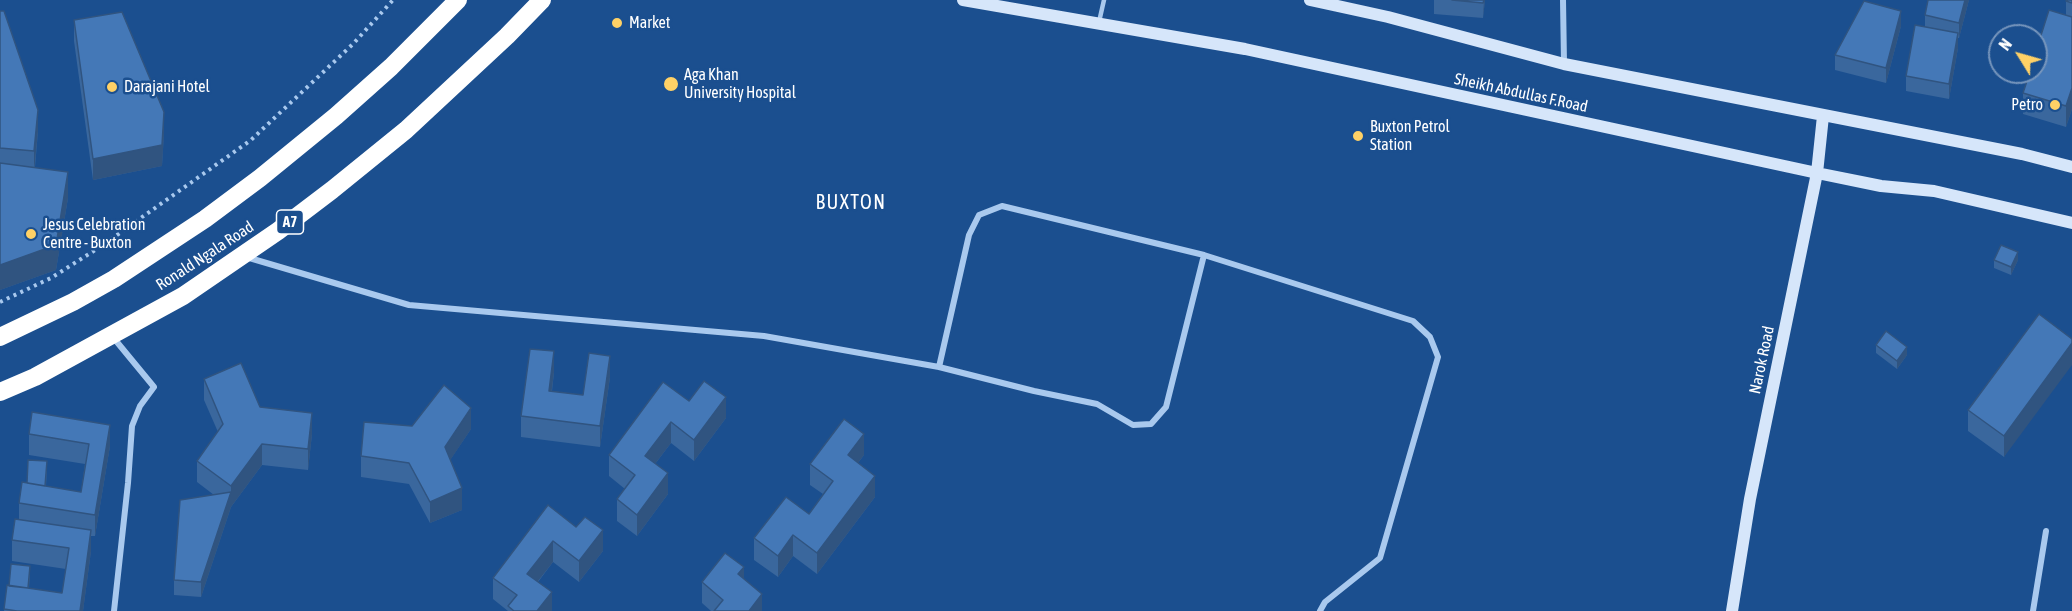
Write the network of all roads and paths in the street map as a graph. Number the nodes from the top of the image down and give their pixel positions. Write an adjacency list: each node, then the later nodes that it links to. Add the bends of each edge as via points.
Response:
1 (393, 0): 16 (path, via 353,44 251,140 100,247 51,278)
2 (458, 0): 18 (highway, Ronald Ngala Road, via 391,68 336,116 214,212 104,285)
3 (542, 0): 15 (highway, Ronald Ngala Road / A7, via 406,130)
4 (963, 0): 8 (main road, Sheikh Abdullas F.Road)
5 (1104, 0): 8 (lane)
6 (1310, 0): 9 (main road)
7 (1563, 0): 9 (street)
8 (1099, 24): 12 (main road, Sheikh Abdullas F.Road, via 1245,49)
9 (1564, 64): 10 (main road)
10 (1823, 116): 11 (main road); 12 (main road, Narok Road)
11 (2072, 167)
12 (1817, 174): 13 (main road, Sheikh Abdullas F.Road, via 1934,191); 24 (main road, Narok Road, via 1750,499)
13 (2072, 223)
14 (1204, 255): 19 (street, via 1002,206 979,215 969,235); 19 (street, via 1166,406 1151,424 1133,425 1098,405); 23 (street, via 1413,321 1430,337 1438,357 1380,558 1325,602)
15 (243, 256): 17 (highway, Ronald Ngala Road / A7, via 183,296); 19 (street, via 408,305 764,336)
16 (0, 302)
17 (111, 335): 20 (highway, Ronald Ngala Road / A7); 22 (street, via 154,387 132,426)
18 (0, 337)
19 (939, 367)
20 (0, 392)
21 (2046, 531): 25 (street)
22 (114, 611)
23 (1320, 611)
24 (1732, 611)
25 (2033, 611)

